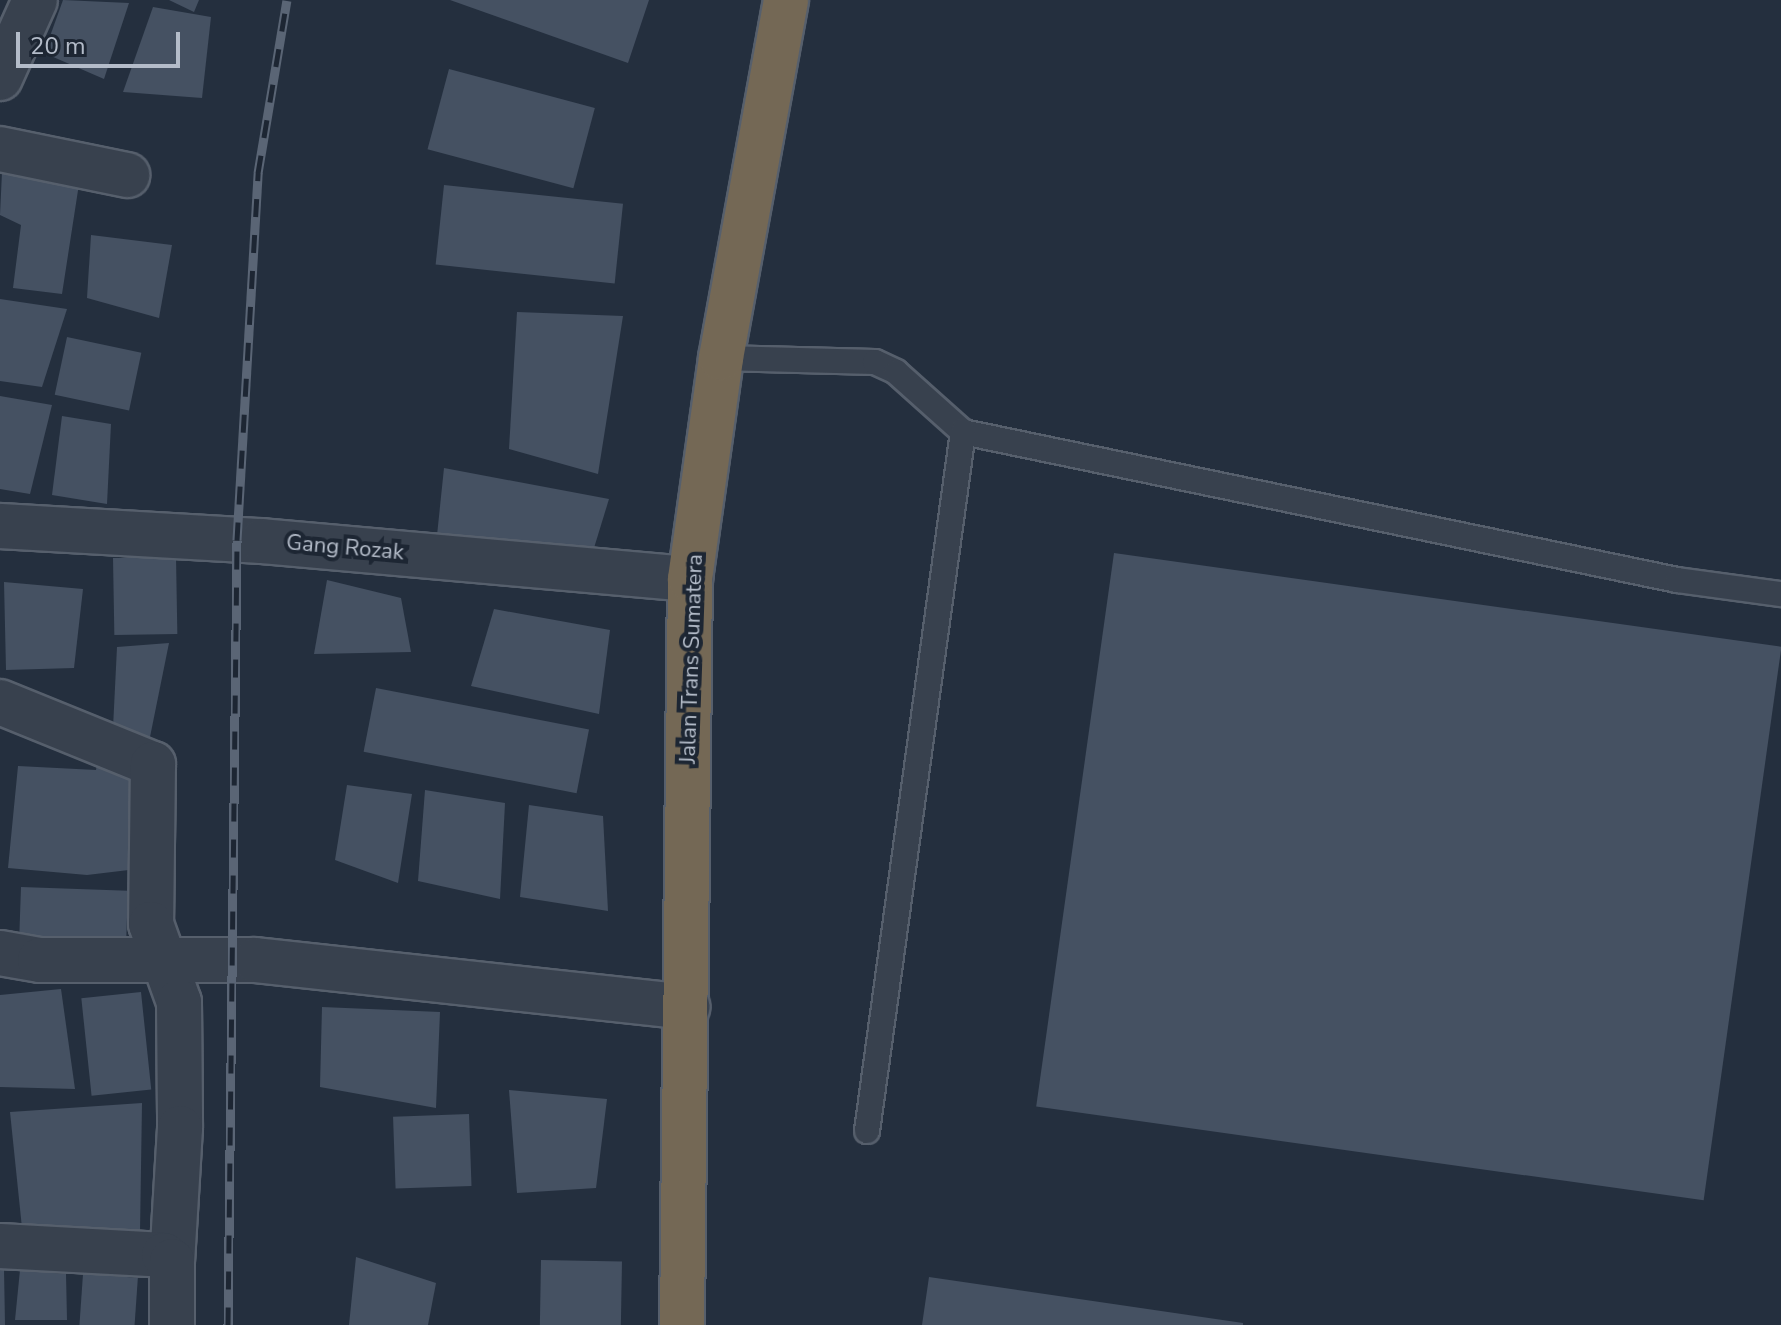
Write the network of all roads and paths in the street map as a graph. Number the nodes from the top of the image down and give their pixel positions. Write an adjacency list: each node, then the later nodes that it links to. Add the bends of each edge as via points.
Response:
1 (35, 0): 3 (street)
2 (786, 0): 6 (highway, Jalan Trans Sumatera)
3 (0, 78)
4 (0, 149): 5 (street)
5 (127, 175)
6 (721, 358): 7 (lane, via 875,362 896,372); 9 (highway, Jalan Trans Sumatera)
7 (963, 432): 10 (lane, via 1677,580); 15 (lane)
8 (4, 538): 9 (street, Gang Rozak, via 262,541)
9 (690, 579): 14 (highway, Jalan Trans Sumatera)
10 (1781, 594)
11 (0, 702): 13 (street, via 153,764 151,924)
12 (0, 953): 13 (street, via 40,960)
13 (161, 958): 14 (street, via 255,960); 17 (street, via 179,1002 180,1128)
14 (687, 1007): 19 (highway, Jalan Trans Sumatera)
15 (867, 1131)
16 (0, 1246): 17 (street, via 164,1255)
17 (172, 1261): 18 (street)
18 (172, 1325)
19 (682, 1325)

